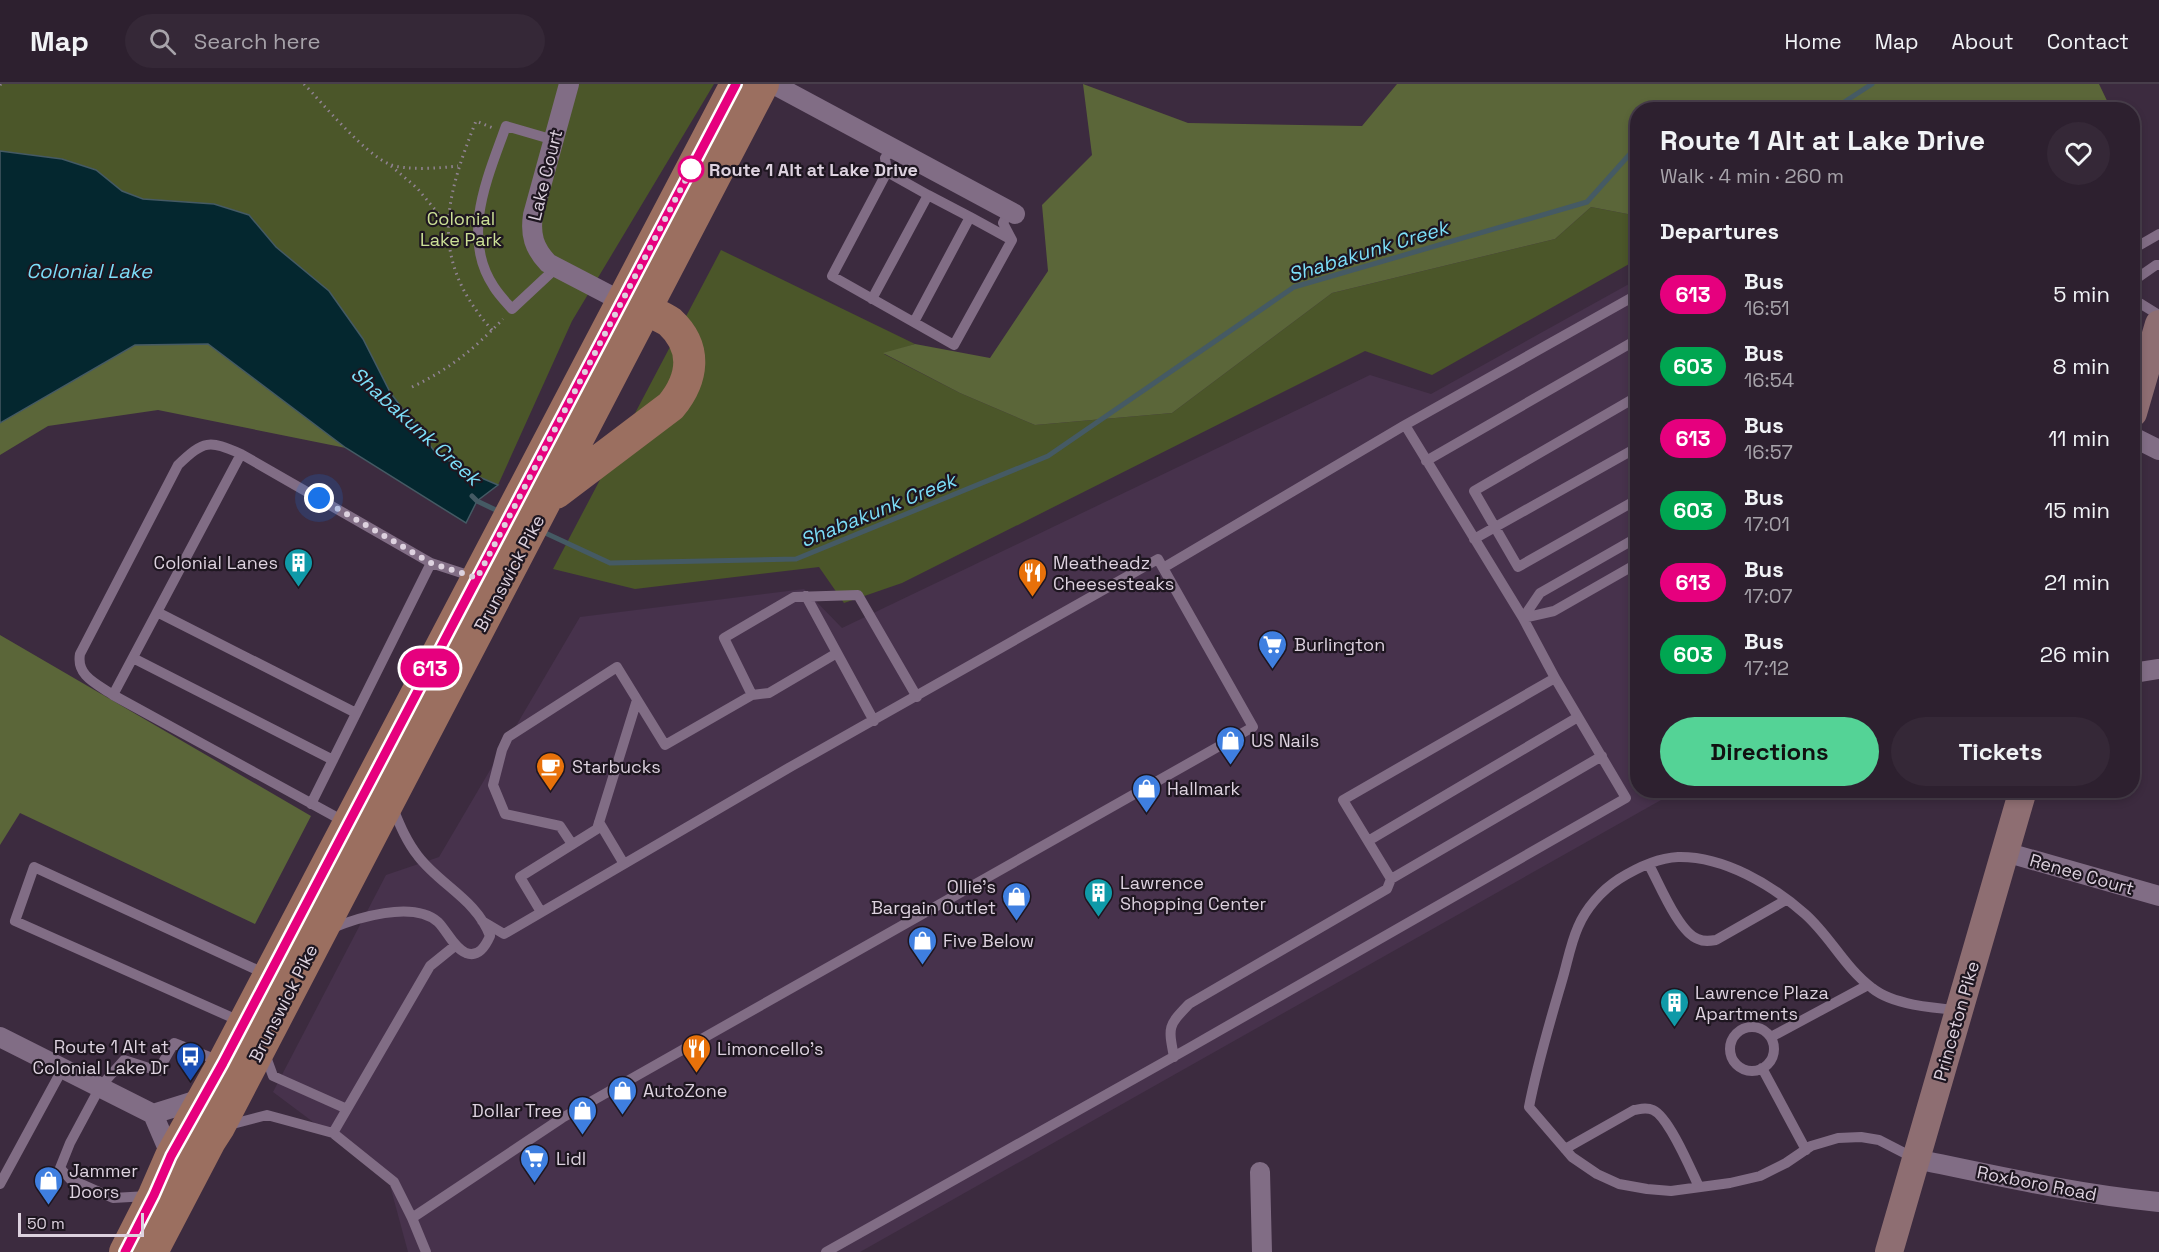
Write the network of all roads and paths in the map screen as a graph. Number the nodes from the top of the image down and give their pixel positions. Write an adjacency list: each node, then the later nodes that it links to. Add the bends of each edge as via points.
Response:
1 (304, 84): 8 (path, via 364,145)
2 (569, 84): 6 (street, Lake Court)
3 (736, 84): 24 (main road, Brunswick Pike)
4 (763, 84): 24 (main road, Brunswick Pike)
5 (773, 84): 7 (street)
6 (554, 140): 19 (street, Lake Court, via 531,228 539,253); 25 (lane, via 506,126 480,208 478,248 484,268)
7 (892, 148): 10 (lane, via 885,159); 12 (street)
8 (390, 165): 9 (path, via 438,169); 14 (path, via 417,188)
9 (458, 166)
10 (887, 172): 11 (lane); 21 (lane, via 832,276)
11 (928, 195): 13 (lane); 21 (lane)
12 (1012, 212): 16 (lane, via 1003,223)
13 (970, 218): 16 (lane); 27 (lane)
14 (448, 226)
15 (2159, 234): 17 (lane)
16 (1012, 240): 27 (lane, via 954,345)
17 (2140, 245)
18 (2159, 265): 20 (lane)
19 (557, 267): 24 (street, Lake Court); 25 (lane)
20 (2140, 276)
21 (872, 298): 27 (lane)
22 (1630, 298): 33 (lane)
23 (2140, 303): 26 (lane)
24 (633, 305): 40 (main road, Brunswick Pike); 40 (main road, via 668,321 680,333 690,363 682,393 671,406)
25 (512, 309): 30 (path, via 458,361)
26 (2159, 315)
27 (914, 322)
28 (2159, 324): 31 (main road)
29 (1630, 344): 38 (lane)
30 (412, 387)
31 (2140, 389)
32 (1630, 401): 41 (lane, via 1474,491)
33 (1405, 425): 38 (lane); 46 (lane)
34 (2140, 440): 35 (street)
35 (2159, 450)
36 (1630, 451): 41 (lane)
37 (241, 454): 44 (lane); 49 (lane); 56 (lane, via 217,444 204,445 178,465 167,485 80,654 81,673)
38 (1426, 461): 42 (lane)
39 (1630, 504): 41 (lane, via 1518,567)
40 (535, 505): 45 (main road, Brunswick Pike)
41 (1495, 527): 42 (lane)
42 (1474, 539): 50 (lane)
43 (1630, 542): 50 (lane, via 1540,593)
44 (431, 563): 45 (lane); 60 (lane)
45 (494, 564): 66 (main road, Brunswick Pike); 69 (main road, Brunswick Pike)
46 (1163, 568): 58 (lane, via 1158,559); 107 (lane, via 1253,727 562,1118)
47 (1630, 568): 50 (lane, via 1554,611)
48 (806, 596): 51 (lane); 57 (lane, via 794,597 724,638); 58 (lane, via 858,595)
49 (157, 612): 52 (lane); 60 (lane)
50 (1523, 618): 55 (lane)
51 (837, 653): 57 (lane, via 770,693); 62 (lane)
52 (133, 658): 56 (lane); 64 (lane)
53 (2159, 669): 54 (street)
54 (2140, 672)
55 (1554, 678): 61 (lane); 70 (lane, via 1343,800)
56 (113, 695): 67 (lane)
57 (752, 695): 59 (lane, via 665,745)
58 (917, 697): 62 (lane)
59 (637, 700): 68 (lane); 71 (lane, via 617,667 508,737 493,785 505,814 560,826)
60 (356, 713): 64 (lane)
61 (1578, 717): 63 (lane); 70 (lane)
62 (874, 721): 73 (lane)
63 (1602, 756): 75 (lane); 88 (lane, via 1626,798)
64 (333, 760): 67 (lane)
65 (2021, 798): 72 (main road, Princeton Pike)
66 (389, 800): 79 (lane, via 418,857 469,902); 80 (main road, Brunswick Pike)
67 (311, 804): 69 (lane)
68 (600, 822): 71 (lane); 73 (lane)
69 (348, 824): 82 (main road, Brunswick Pike)
70 (1368, 841): 75 (lane)
71 (572, 844): 78 (lane, via 520,877)
72 (2005, 852): 76 (street, Renee Court); 84 (main road, Princeton Pike)
73 (624, 864): 78 (lane)
74 (1649, 865): 77 (lane, via 1678,857 1711,862 1760,882); 77 (lane, via 1685,931 1696,939 1716,940); 98 (lane, via 1607,887 1578,927 1529,1107)
75 (1391, 879): 88 (lane, via 1387,889 1189,1004 1172,1022)
76 (2159, 896)
77 (1786, 900): 83 (lane, via 1806,914)
78 (541, 912): 79 (lane, via 504,934)
79 (482, 921): 81 (lane, via 490,936 485,947 476,953 466,953)
80 (319, 934): 81 (lane, via 350,921 400,911 417,912 436,921); 85 (main road, Brunswick Pike)
81 (456, 945): 94 (lane, via 430,966)
82 (269, 975): 85 (main road, Brunswick Pike); 85 (lane, via 34,867 15,921)
83 (1868, 985): 84 (lane, via 1900,1001); 87 (lane)
84 (1959, 1010): 101 (main road, Princeton Pike)
85 (253, 1034): 89 (main road, Brunswick Pike); 94 (lane, via 273,1076); 96 (main road, Brunswick Pike)
86 (0, 1037): 90 (street)
87 (1771, 1037): 91 (lane, via 1772,1058); 91 (lane, via 1752,1027 1739,1031 1731,1043 1736,1064 1748,1071)
88 (1174, 1057): 111 (lane)
89 (223, 1063): 92 (lane, via 174,1043 158,1071 124,1060); 93 (main road, Brunswick Pike)
90 (63, 1068): 92 (street); 103 (lane)
91 (1762, 1068): 99 (lane)
92 (100, 1087): 95 (street); 105 (lane, via 60,1168 70,1179 113,1198)
93 (204, 1098): 95 (street); 100 (main road, Brunswick Pike)
94 (347, 1109): 97 (lane)
95 (153, 1114): 100 (street)
96 (219, 1127): 97 (lane, via 267,1115); 109 (main road, Brunswick Pike)
97 (333, 1133): 107 (lane, via 394,1182)
98 (1564, 1149): 104 (lane, via 1597,1174 1619,1184 1671,1191); 104 (lane, via 1634,1110 1646,1108 1666,1122)
99 (1806, 1150): 101 (lane, via 1838,1138 1861,1137 1879,1140); 104 (lane, via 1760,1176)
100 (171, 1156): 105 (main road, Brunswick Pike)
101 (1916, 1159): 106 (street, Roxboro Road, via 2109,1197); 113 (main road, Princeton Pike)
102 (1260, 1172): 112 (street)
103 (0, 1184)
104 (1699, 1187)
105 (154, 1195): 108 (main road, Brunswick Pike)
106 (2159, 1202)
107 (412, 1218): 110 (lane)
108 (124, 1252)
109 (152, 1252)
110 (426, 1252)
111 (826, 1252)
112 (1262, 1252)
113 (1889, 1252)

